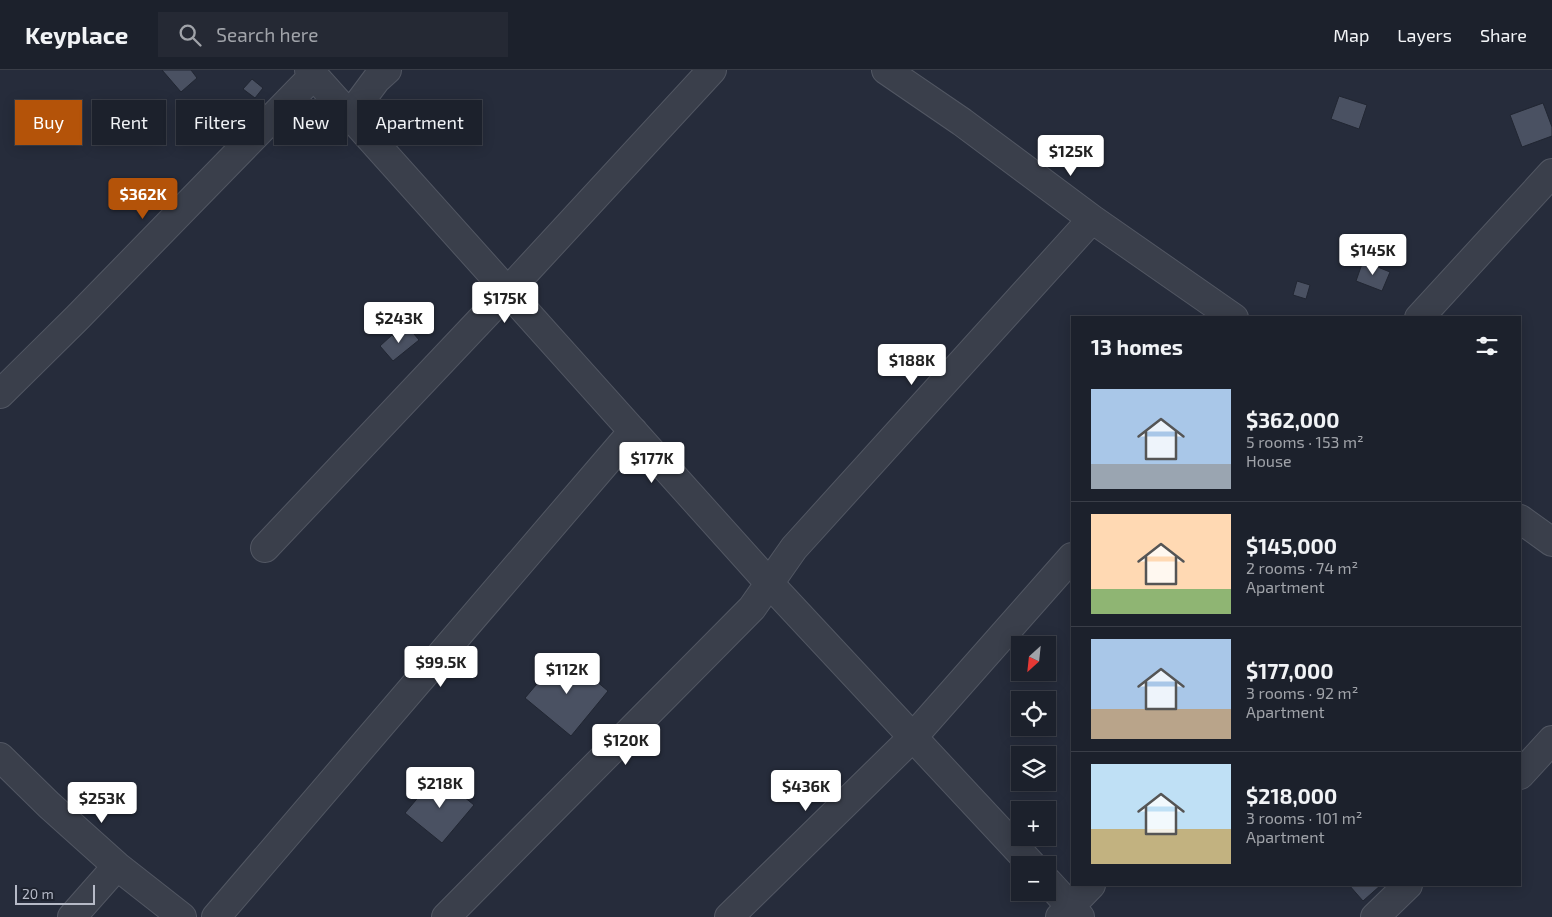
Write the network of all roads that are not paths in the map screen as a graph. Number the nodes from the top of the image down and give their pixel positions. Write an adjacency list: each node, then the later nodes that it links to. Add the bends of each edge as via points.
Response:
1 (386, 70): 5 (street)
2 (712, 70): 8 (street)
3 (886, 70): 7 (street)
4 (312, 73): 5 (street); 11 (street)
5 (350, 115): 8 (street)
6 (1552, 173): 10 (street)
7 (1092, 219): 9 (street); 17 (street, via 794,548)
8 (508, 291): 12 (street); 15 (street)
9 (1231, 316)
10 (1421, 316)
11 (0, 394)
12 (633, 431): 17 (street); 30 (street)
13 (1521, 520): 14 (street)
14 (1552, 542)
15 (265, 548)
16 (1071, 558): 18 (street)
17 (770, 584): 18 (street); 31 (street, via 745,616)
18 (913, 737): 22 (street); 32 (street)
19 (1552, 740): 21 (street)
20 (0, 757): 23 (street)
21 (1521, 774)
22 (1024, 856)
23 (117, 866): 28 (street); 29 (street)
24 (1090, 886): 27 (street)
25 (1407, 886): 33 (street)
26 (1056, 894): 27 (street)
27 (1070, 914)
28 (72, 917)
29 (182, 917)
30 (216, 917)
31 (446, 917)
32 (729, 917)
33 (1375, 917)

